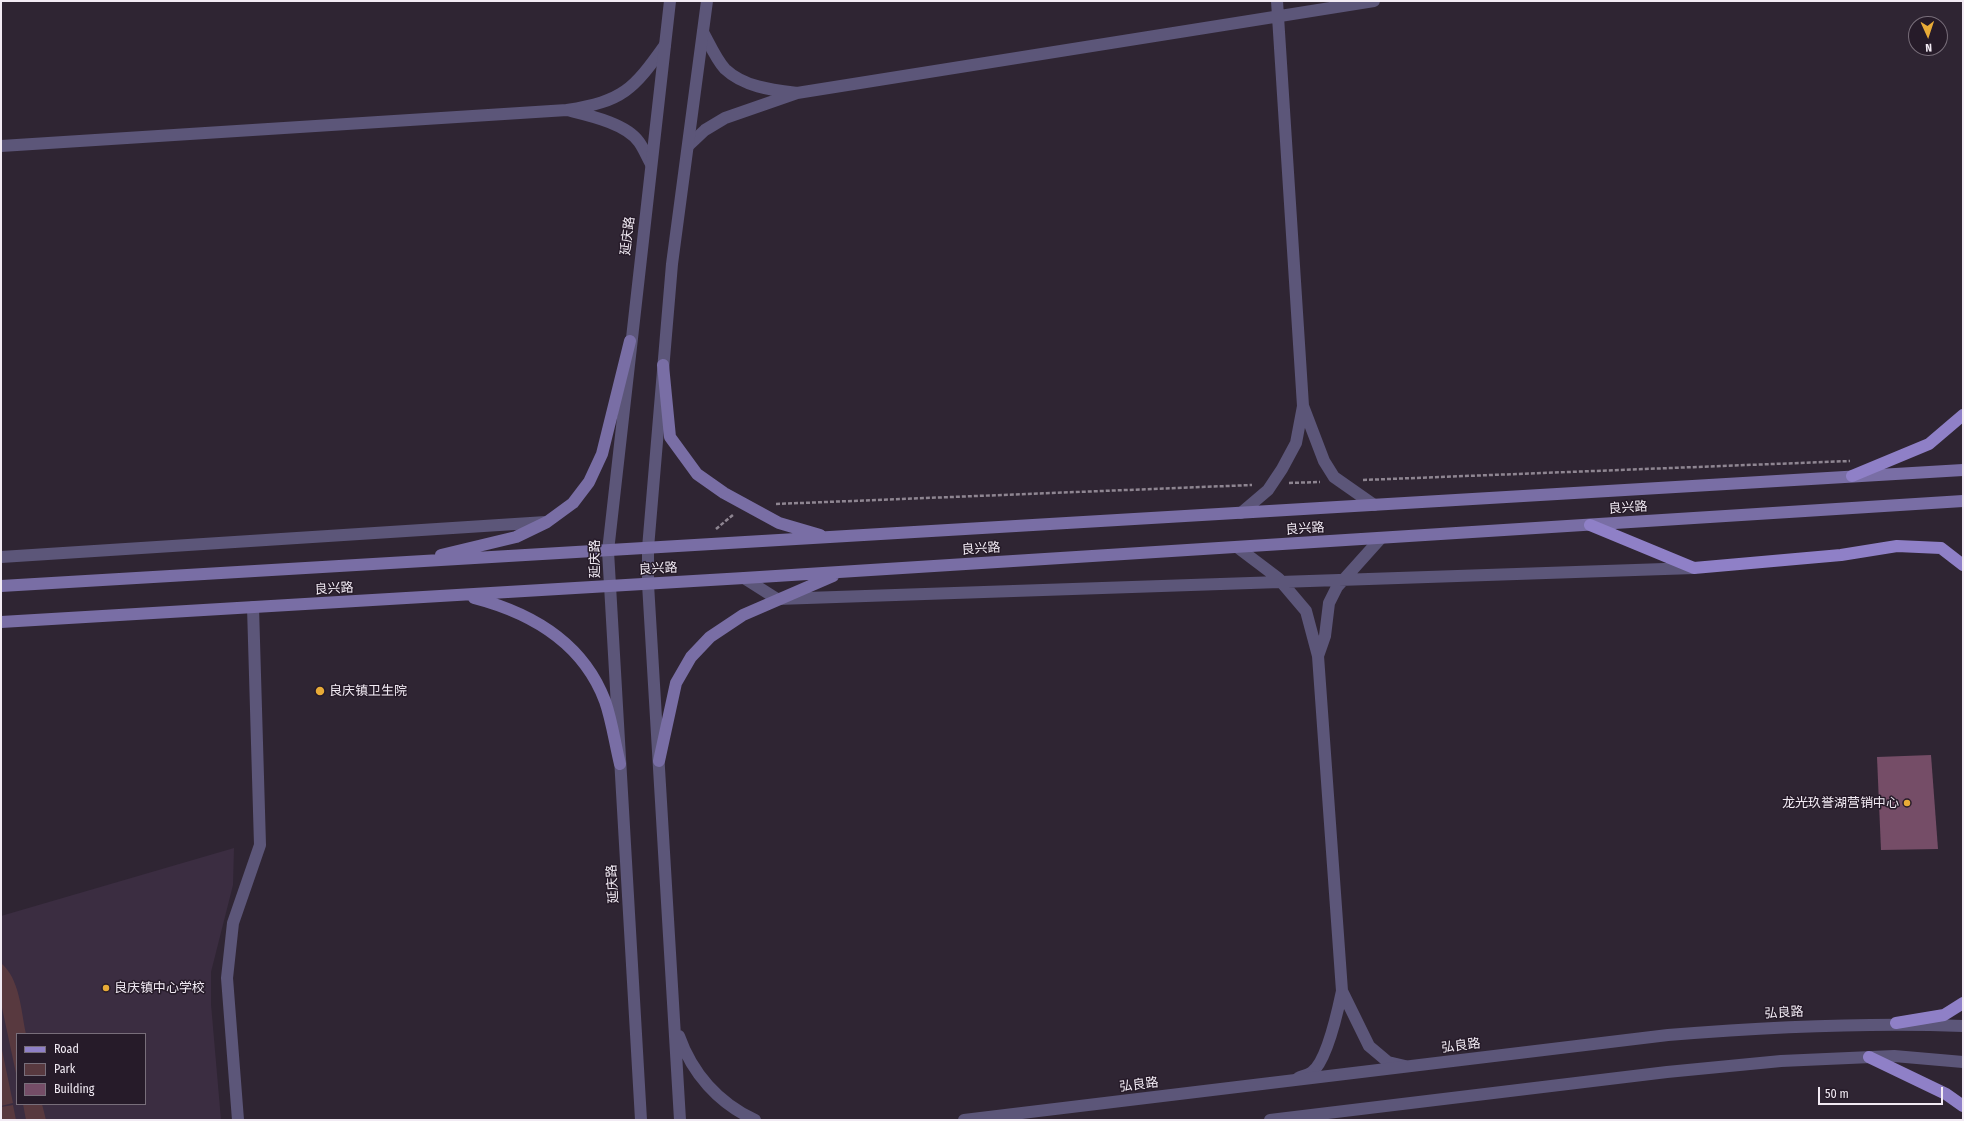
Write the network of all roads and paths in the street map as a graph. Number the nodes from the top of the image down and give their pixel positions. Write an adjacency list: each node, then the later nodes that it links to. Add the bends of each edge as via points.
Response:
1 (670, 1): 7 (street, 延庆路)
2 (707, 1): 6 (street)
3 (1277, 1): 5 (street)
4 (1374, 1): 5 (street)
5 (1278, 16): 8 (street); 15 (street)
6 (703, 32): 8 (street, via 725,68 740,80 757,86); 11 (street)
7 (665, 45): 9 (street, via 643,76 622,94 594,106); 12 (street, 延庆路)
8 (797, 93): 11 (street, via 725,118 705,130)
9 (566, 110): 10 (street); 12 (street, via 603,119 621,128 638,141)
10 (1, 146)
11 (688, 146): 14 (street, via 672,264)
12 (650, 164): 13 (street, 延庆路)
13 (630, 341): 22 (main road, via 602,454 596,468 589,482 573,502); 28 (street, 延庆路)
14 (663, 365): 24 (main road, via 670,437 697,474 744,505 779,523); 27 (street)
15 (1303, 406): 20 (street, via 1324,461 1334,476); 21 (street, via 1296,443 1282,469 1268,490)
16 (1963, 415): 18 (main road, via 1929,444)
17 (1963, 470): 18 (main road, 良兴路)
18 (1852, 476): 20 (main road, 良兴路)
19 (1963, 501): 23 (main road, 良兴路)
20 (1374, 505): 21 (main road, 良兴路)
21 (1241, 513): 24 (main road, 良兴路)
22 (547, 522): 29 (street); 30 (main road, via 516,537)
23 (1590, 524): 25 (main road, 良兴路); 32 (main road)
24 (828, 538): 27 (main road, 良兴路)
25 (1380, 538): 26 (main road, 良兴路); 35 (street)
26 (1237, 547): 33 (main road, 良兴路); 36 (street)
27 (648, 548): 28 (main road, 良兴路); 37 (street)
28 (608, 551): 30 (main road, 良兴路); 39 (street, 延庆路)
29 (1, 557)
30 (405, 563): 38 (main road, 良兴路)
31 (1963, 565): 32 (main road, via 1941,548 1897,546 1841,555)
32 (1694, 568): 35 (street)
33 (844, 572): 34 (main road, 良兴路); 41 (main road)
34 (744, 578): 37 (main road, 良兴路); 41 (street)
35 (1343, 580): 36 (street); 44 (street, via 1329,603 1325,636)
36 (1281, 582): 41 (street); 44 (street, via 1306,611)
37 (648, 584): 39 (main road, 良兴路); 45 (street)
38 (1, 586)
39 (609, 586): 40 (main road, 良兴路); 46 (street, 延庆路)
40 (463, 595): 42 (main road, 良兴路); 46 (main road, via 497,604 530,619 565,641 588,667 605,702)
41 (777, 599): 45 (main road, via 743,615 716,632 691,657 676,683)
42 (253, 607): 43 (main road, 良兴路); 57 (street, via 260,845 233,923 227,978)
43 (1, 622)
44 (1318, 656): 47 (street)
45 (659, 761): 49 (street)
46 (620, 764): 58 (street, 延庆路)
47 (1342, 991): 54 (street, via 1369,1046 1388,1062); 55 (street, via 1333,1032 1321,1058 1313,1071)
48 (1963, 1003): 50 (main road, via 1944,1015)
49 (674, 1021): 59 (street); 60 (street, via 686,1053 700,1078 741,1114)
50 (1896, 1023): 51 (street, 弘良路); 54 (street, 弘良路, via 1778,1026 1676,1035)
51 (1963, 1026)
52 (1869, 1057): 53 (street, via 1894,1056); 56 (main road, via 1946,1094); 62 (street, via 1781,1061 1667,1072)
53 (1963, 1062)
54 (1408, 1067): 55 (street, 弘良路)
55 (1293, 1080): 61 (street, 弘良路)
56 (1963, 1106)
57 (238, 1120)
58 (641, 1120)
59 (680, 1120)
60 (755, 1120)
61 (964, 1120)
62 (1270, 1120)

